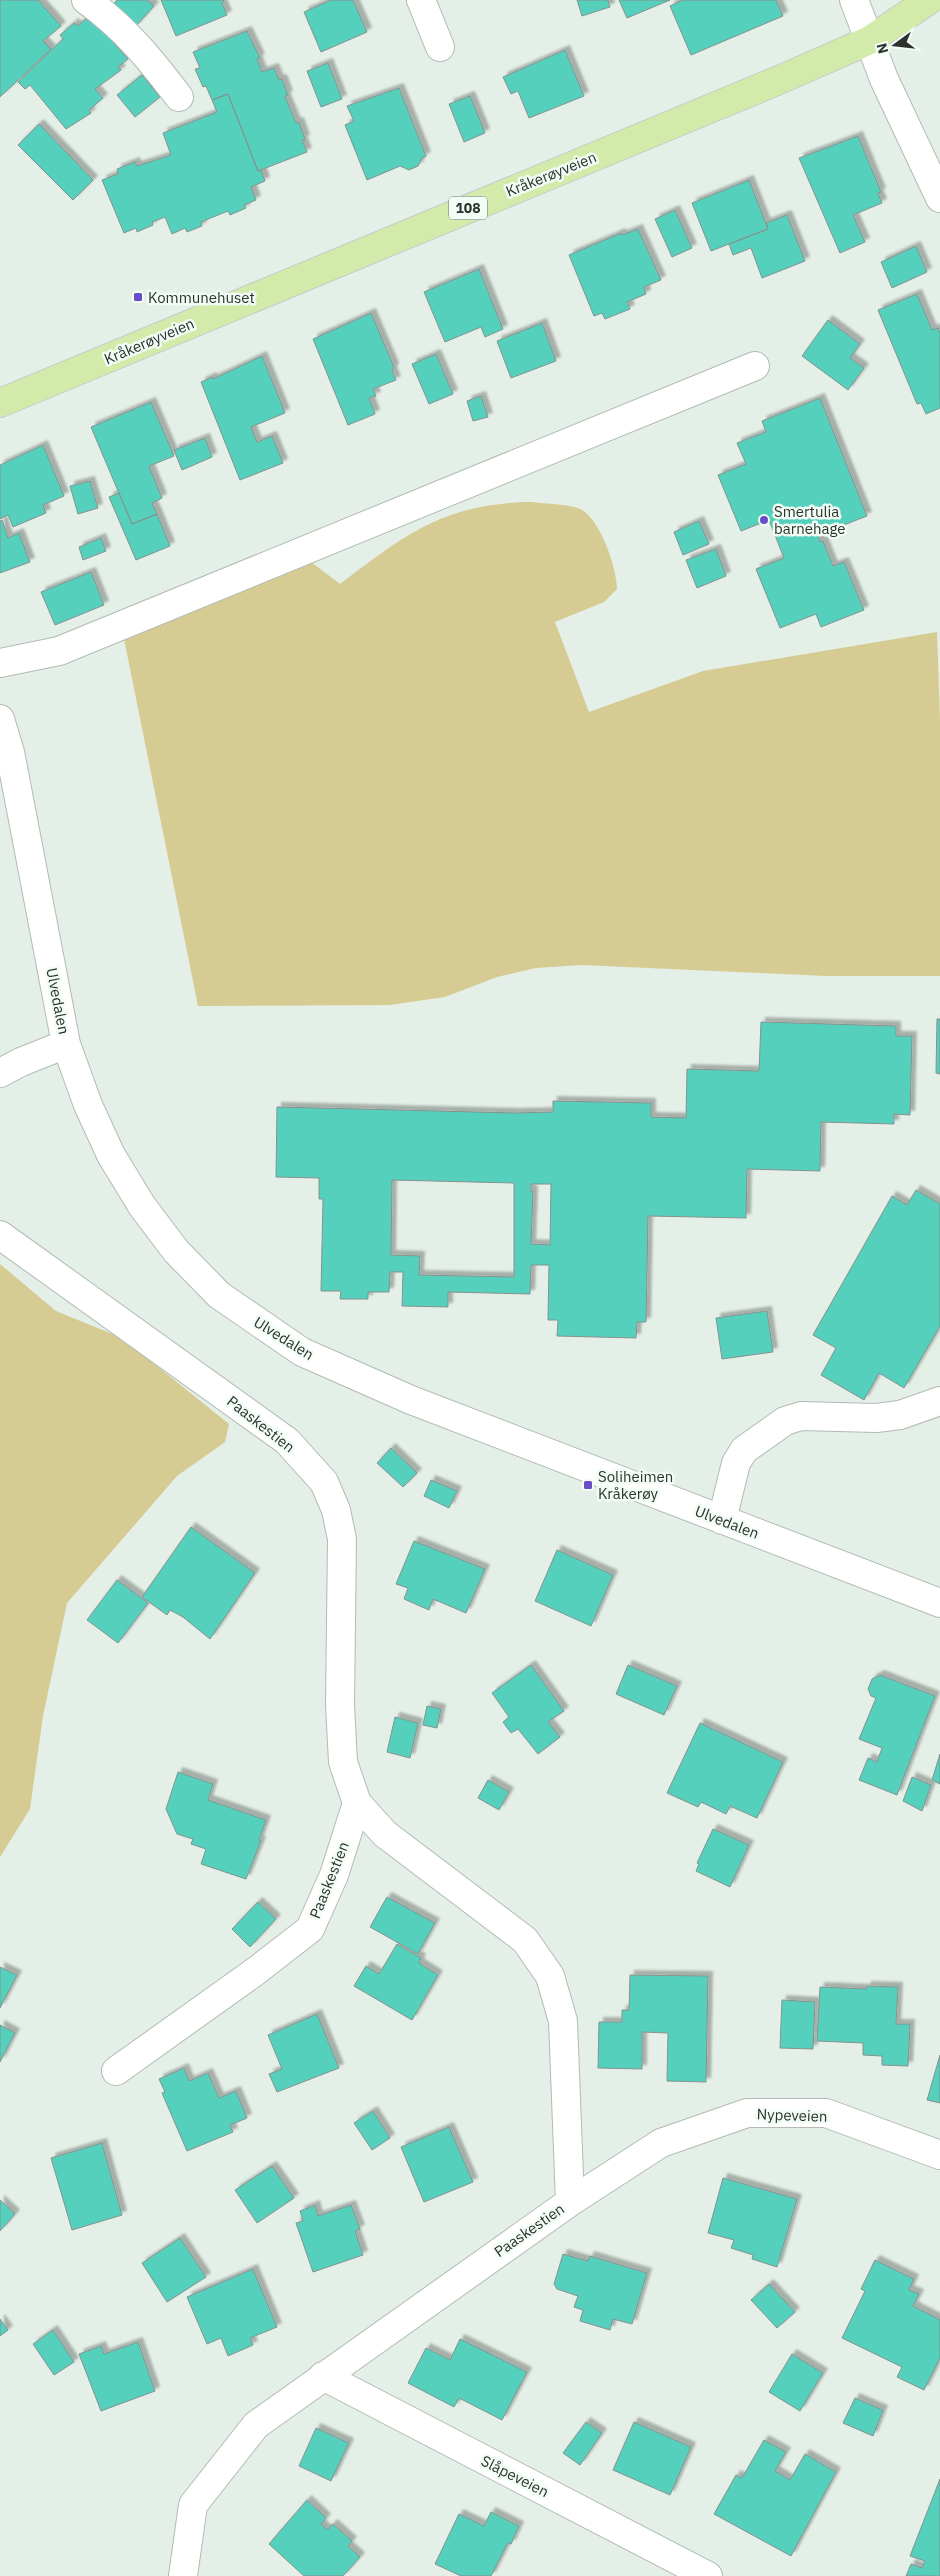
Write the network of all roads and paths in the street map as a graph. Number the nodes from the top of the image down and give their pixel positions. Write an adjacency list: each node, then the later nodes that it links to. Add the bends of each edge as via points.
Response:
1 (86, 0): 7 (street, via 111,18 142,48)
2 (420, 0): 6 (street)
3 (854, 0): 5 (street)
4 (929, 0): 5 (main road, Kråkerøyveien / 108)
5 (870, 40): 8 (street, via 884,79); 10 (main road, Kråkerøyveien / 108)
6 (440, 47)
7 (179, 97)
8 (940, 198)
9 (755, 366): 11 (street, via 59,650)
10 (0, 403)
11 (0, 663)
12 (0, 718): 13 (street, Ulvedalen, via 10,752)
13 (66, 1044): 14 (street); 17 (street, Ulvedalen, via 88,1105 111,1155 142,1206 176,1251 220,1295 310,1356 411,1400)
14 (0, 1073)
15 (0, 1235): 19 (street, Paaskestien, via 287,1441 324,1482 336,1510 342,1539 340,1706 343,1762)
16 (940, 1401): 17 (street, via 900,1416 801,1416 785,1421 744,1450 736,1463)
17 (722, 1520): 18 (street, Ulvedalen)
18 (940, 1603)
19 (357, 1803): 20 (street, Paaskestien, via 334,1876 310,1929); 22 (street, Paaskestien, via 385,1834 525,1940 550,1976 563,2021)
20 (116, 2071)
21 (940, 2155): 22 (street, Nypeveien, via 826,2113 747,2113 660,2143)
22 (570, 2202): 23 (street, Paaskestien)
23 (322, 2376): 24 (street, Paaskestien, via 256,2425 193,2504); 25 (street, Slåpeveien)
24 (183, 2576)
25 (708, 2576)

